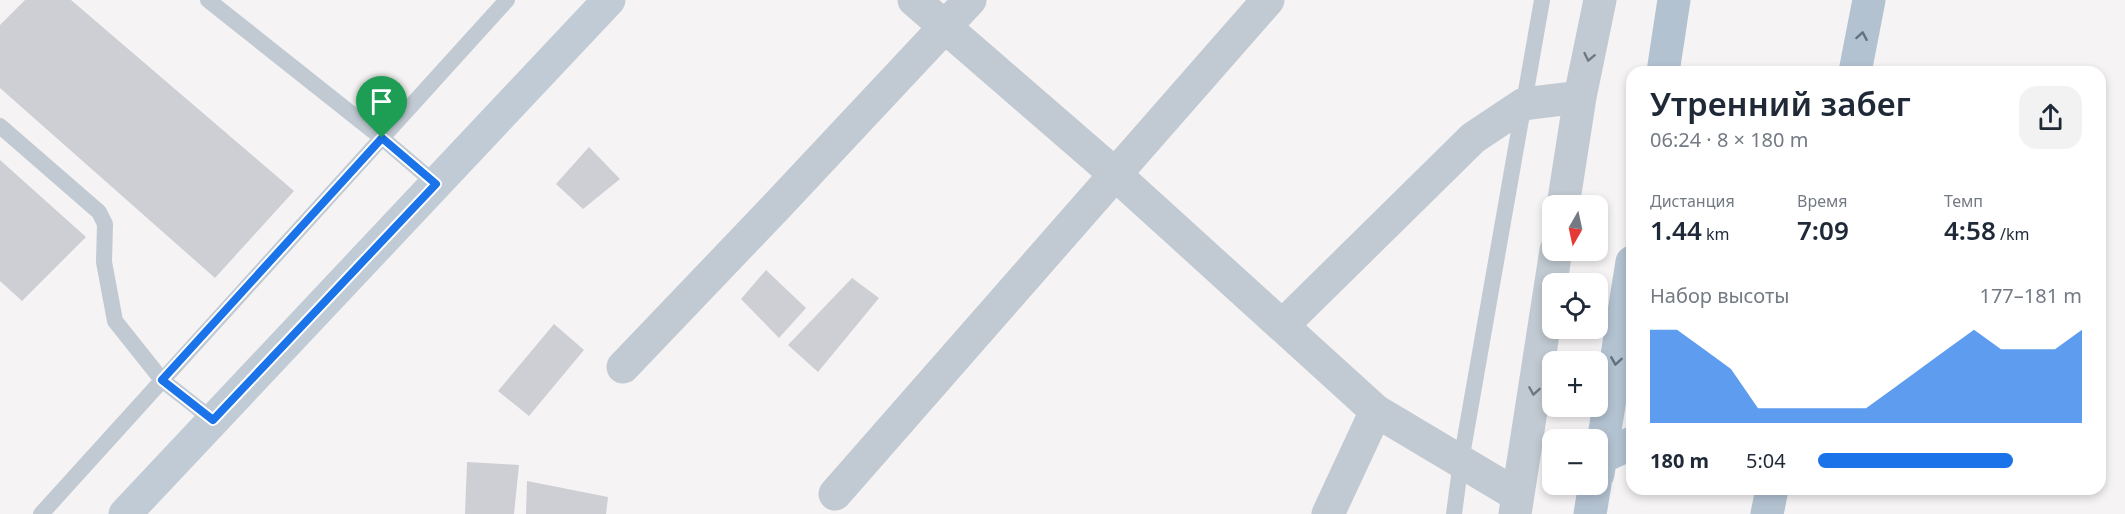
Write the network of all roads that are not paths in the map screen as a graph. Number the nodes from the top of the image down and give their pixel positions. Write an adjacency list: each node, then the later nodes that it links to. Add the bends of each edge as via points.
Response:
1 (208, 0): 17 (lane)
2 (507, 0): 17 (lane)
3 (609, 0): 19 (main road)
4 (914, 0): 11 (street)
5 (970, 0): 11 (street)
6 (1268, 0): 18 (street)
7 (1542, 0): 15 (lane)
8 (1600, 0): 14 (street, one-way to 14)
9 (1674, 0): 12 (main road)
10 (1869, 0): 13 (main road, one-way to 10)
11 (946, 26): 18 (street); 24 (street)
12 (1667, 66)
13 (1856, 66)
14 (1580, 97): 15 (street); 20 (street)
15 (1524, 104): 23 (street, via 1473,138); 30 (lane)
16 (0, 126): 25 (lane, via 99,212 105,224 104,262 115,321)
17 (382, 138): 19 (lane); 25 (lane)
18 (1116, 175): 23 (street); 32 (street)
19 (436, 184): 27 (main road)
20 (1565, 195)
21 (1554, 261): 34 (street, one-way to 34)
22 (1626, 299): 28 (main road, one-way to 28)
23 (1282, 326): 26 (street)
24 (623, 367)
25 (162, 380): 27 (lane); 35 (lane)
26 (1376, 411): 30 (street); 37 (street)
27 (213, 420): 36 (main road)
28 (1605, 429)
29 (1626, 448): 31 (main road)
30 (1461, 461): 34 (street); 38 (lane)
31 (1608, 463)
32 (835, 494)
33 (1594, 495): 39 (main road)
34 (1516, 505)
35 (41, 514)
36 (125, 514)
37 (1328, 514)
38 (1454, 514)
39 (1590, 514)

